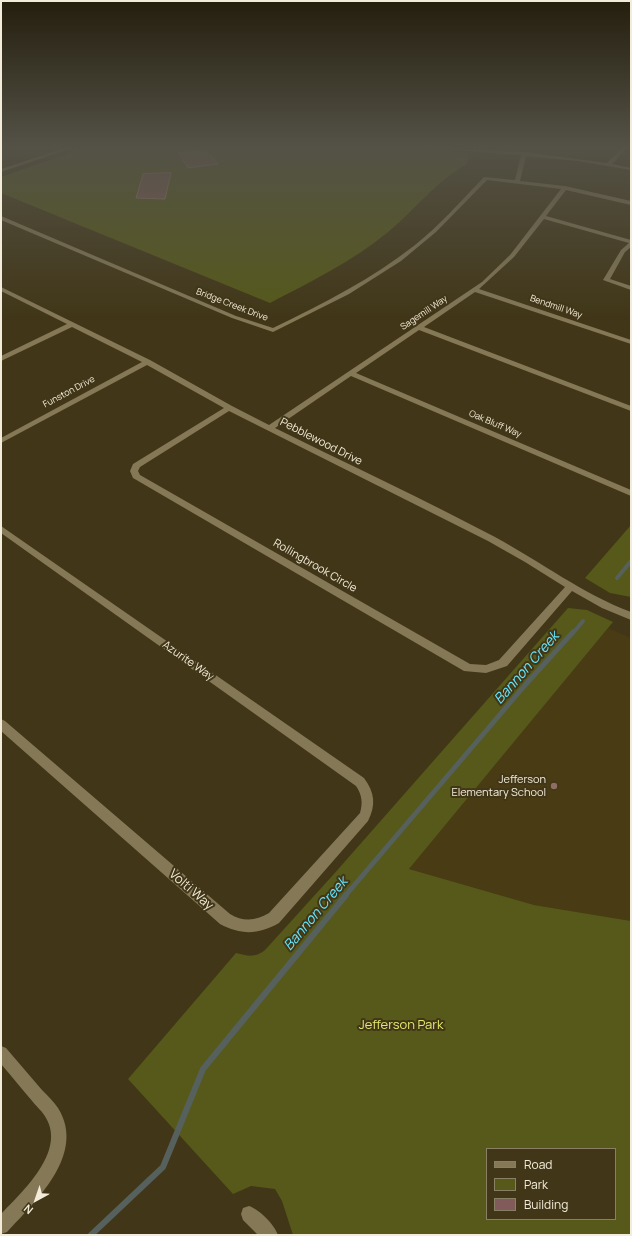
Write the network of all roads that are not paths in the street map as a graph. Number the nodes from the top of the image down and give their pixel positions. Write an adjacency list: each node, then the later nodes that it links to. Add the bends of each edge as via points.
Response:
1 (460, 205): 4 (street, Bridge Creek Drive, via 434,231 396,262 340,297 273,330 234,317)
2 (552, 205): 3 (street, Sagemill Way)
3 (542, 217): 5 (street); 8 (street, Sagemill Way, via 512,256)
4 (1, 218)
5 (631, 243): 6 (street, via 623,251 606,280)
6 (631, 288)
7 (1, 289): 9 (street, Pebblewood Drive)
8 (475, 290): 10 (street, Sagemill Way); 11 (street, Bendmill Way)
9 (73, 324): 12 (street); 13 (street, Pebblewood Drive)
10 (419, 327): 14 (street, Sagemill Way); 16 (street)
11 (631, 342)
12 (1, 359)
13 (147, 362): 15 (street, Pebblewood Drive); 18 (street, Funston Drive)
14 (351, 373): 17 (street, Sagemill Way); 19 (street, Oak Bluff Way)
15 (229, 408): 17 (street, Pebblewood Drive); 21 (street, Rollingbrook Circle, via 136,466 136,476 468,668 486,670 502,662)
16 (631, 409)
17 (269, 428): 21 (street, Pebblewood Drive, via 491,539 533,562)
18 (1, 440)
19 (631, 493)
20 (1, 529): 24 (street, Azurite Way, via 360,782)
21 (570, 587): 22 (street, Pebblewood Drive, via 601,604)
22 (631, 616)
23 (1, 724): 24 (street, Volti Way, via 225,919 242,927 256,927 274,918 364,817)
24 (369, 799)
25 (1, 1053): 27 (street, via 53,1114 57,1121 59,1136 55,1158 48,1173)
26 (249, 1214): 28 (street)
27 (1, 1226)
28 (270, 1235)

